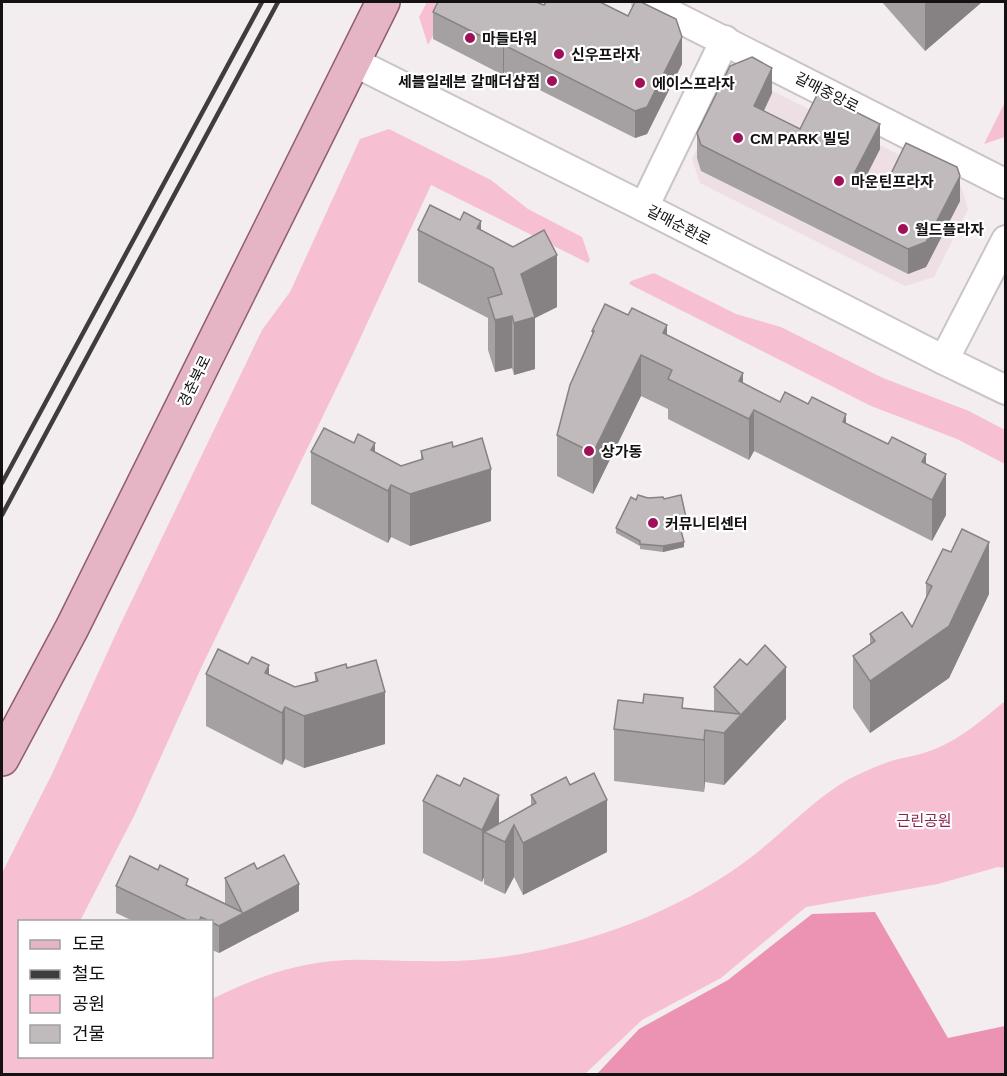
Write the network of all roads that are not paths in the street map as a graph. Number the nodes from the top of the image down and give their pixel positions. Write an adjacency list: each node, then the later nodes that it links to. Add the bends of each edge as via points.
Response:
1 (383, 2): 4 (main road, 경춘북로)
2 (647, 2): 3 (street, 갈매중앙로)
3 (725, 40): 5 (street, 갈매중앙로); 6 (street)
4 (352, 61): 6 (street, 갈매순환로); 10 (main road, 경춘북로, via 72,628)
5 (1005, 184)
6 (644, 207): 8 (street, 갈매순환로)
7 (1005, 240): 8 (street)
8 (944, 360): 9 (street, 갈매순환로)
9 (1005, 390)
10 (2, 759)

